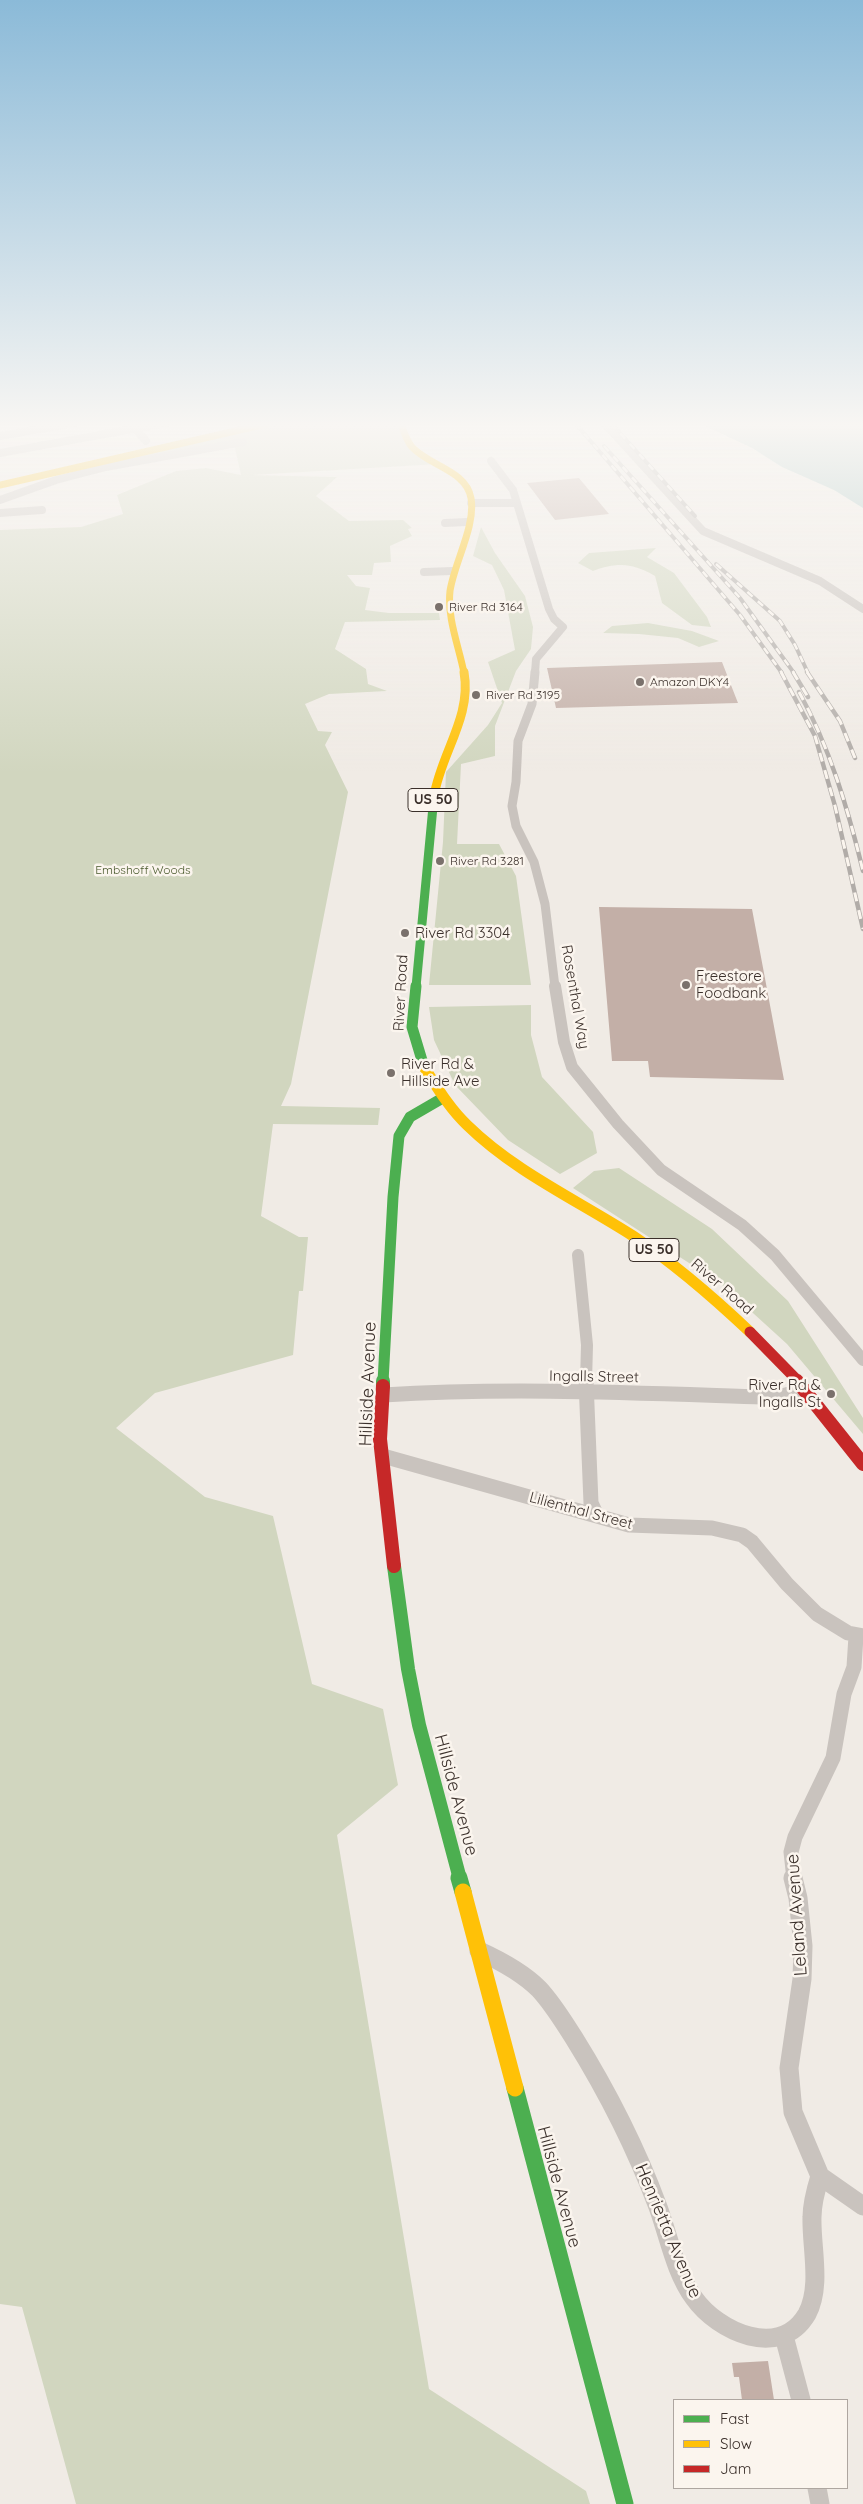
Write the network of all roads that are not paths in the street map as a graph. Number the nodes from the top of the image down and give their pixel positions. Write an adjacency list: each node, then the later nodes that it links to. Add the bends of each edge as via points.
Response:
1 (461, 540): 4 (main road, River Road / US 50)
2 (527, 540): 9 (street, Rosenthal Way, via 549,609 563,627 536,659 532,704 518,741 512,806 516,826 534,862 546,904 556,995 572,1067 661,1170 742,1225 775,1255)
3 (724, 540): 6 (street, via 820,581)
4 (452, 571): 5 (street); 7 (main road, River Road / US 50, via 451,607 467,696 435,787 412,1027 415,1050)
5 (424, 572)
6 (863, 609)
7 (441, 1100): 10 (main road, River Road / US 50, via 459,1120 500,1154 648,1246 688,1277 754,1336); 12 (main road, Hillside Avenue, via 410,1116 399,1136)
8 (578, 1255): 11 (street, via 587,1345)
9 (863, 1360)
10 (804, 1390): 11 (street, Ingalls Street, via 764,1397); 14 (main road, River Road / US 50)
11 (586, 1391): 12 (street, Ingalls Street, via 432,1391); 15 (street, via 591,1503)
12 (383, 1395): 13 (main road, Hillside Avenue, via 380,1420)
13 (383, 1456): 15 (street, Lilienthal Street); 17 (main road, Hillside Avenue, via 408,1669 419,1725)
14 (863, 1464)
15 (597, 1516): 16 (street, Lilienthal Street, via 643,1527 719,1528 740,1533 752,1542 816,1616)
16 (859, 1636): 18 (street, Leland Avenue, via 854,1667 844,1694 833,1758 791,1852 803,1946 802,1979 789,2068 794,2112)
17 (479, 1950): 20 (street, Henrietta Avenue, via 522,1975 546,1997 579,2046 629,2140 695,2299 726,2328 745,2336 765,2339); 23 (main road, Hillside Avenue)
18 (820, 2176): 19 (street); 20 (street, via 812,2215 812,2300 797,2327)
19 (863, 2206)
20 (784, 2336): 21 (street)
21 (801, 2399)
22 (817, 2489): 24 (street)
23 (625, 2504)
24 (820, 2504)

